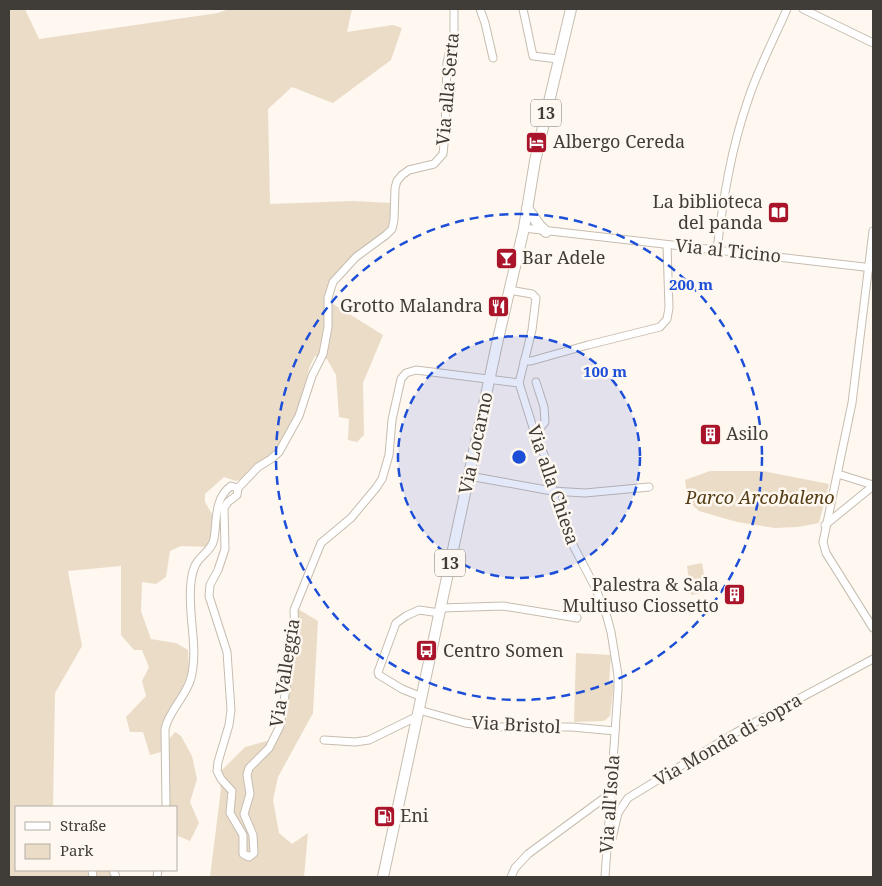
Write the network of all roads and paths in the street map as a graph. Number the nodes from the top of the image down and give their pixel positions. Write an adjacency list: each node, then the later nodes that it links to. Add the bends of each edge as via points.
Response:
1 (454, 9): 27 (street, Via alla Serta, via 454,32 447,62 443,154 434,164 402,175 395,188 392,229 356,257 333,282 328,298 323,354 299,416 279,452)
2 (480, 9): 8 (street)
3 (523, 9): 9 (street, via 533,56)
4 (571, 9): 9 (main road, Via Locarno / 13)
5 (786, 9): 15 (street, via 748,98 726,180)
6 (804, 9): 7 (street)
7 (873, 43)
8 (492, 58)
9 (558, 59): 10 (main road, Via Locarno / 13)
10 (527, 208): 11 (main road, Via Locarno / 13); 13 (main road)
11 (524, 228): 13 (street, Via al Ticino); 17 (main road, Via Locarno / 13)
12 (873, 231): 16 (street)
13 (546, 232): 14 (street, Via al Ticino)
14 (667, 245): 15 (street, Via al Ticino); 18 (street, via 669,308 660,328)
15 (717, 250): 16 (street, Via al Ticino)
16 (871, 267): 23 (street)
17 (509, 290): 18 (street, via 536,296); 19 (main road, Via Locarno / 13)
18 (524, 361): 20 (street)
19 (489, 380): 20 (street); 24 (main road, Via Locarno / 13); 27 (street, Via Valleggia, via 416,370 402,377 382,479 351,518 321,543 294,610 295,632 280,726 269,748 246,775 250,794 244,814 255,847 249,857 243,854 242,835 230,813 232,791 217,772 231,710 226,648 209,596 210,585 225,549 224,508 237,495)
20 (519, 382): 22 (street, Via alla Chiesa)
21 (536, 382): 22 (street, via 544,407 544,422)
22 (535, 434): 28 (street, Via alla Chiesa, via 545,457)
23 (838, 474): 25 (street); 29 (street)
24 (469, 476): 28 (street); 30 (main road, Via Locarno / 13)
25 (873, 486): 29 (street)
26 (649, 487): 28 (street, via 593,493)
27 (238, 488): 39 (street, Via alla Serta, via 231,486 223,494 213,542 195,565 190,609 194,660 191,679 165,729)
28 (552, 491): 36 (street, Via alla Chiesa, via 574,547 599,596 611,632 618,682)
29 (825, 525): 32 (street, via 824,549)
30 (440, 611): 31 (street, via 503,606); 34 (main road, Via Locarno / 13); 34 (street, via 419,610 399,620 378,672 402,689)
31 (577, 618)
32 (873, 628)
33 (873, 659): 40 (street, Via Monda di sopra, via 735,733 628,798 618,813 613,837)
34 (422, 697): 35 (main road, Via Locarno / 13)
35 (418, 713): 36 (street, Via Bristol, via 495,727 572,727); 37 (street, via 368,740); 41 (main road, Via Locarno / 13)
36 (615, 731): 38 (street, Via all'Isola)
37 (324, 740)
38 (611, 793): 40 (street, Via all'Isola); 42 (street, via 528,854)
39 (166, 806)
40 (607, 841): 43 (street, Via all'Isola)
41 (383, 877)
42 (511, 877)
43 (605, 877)

